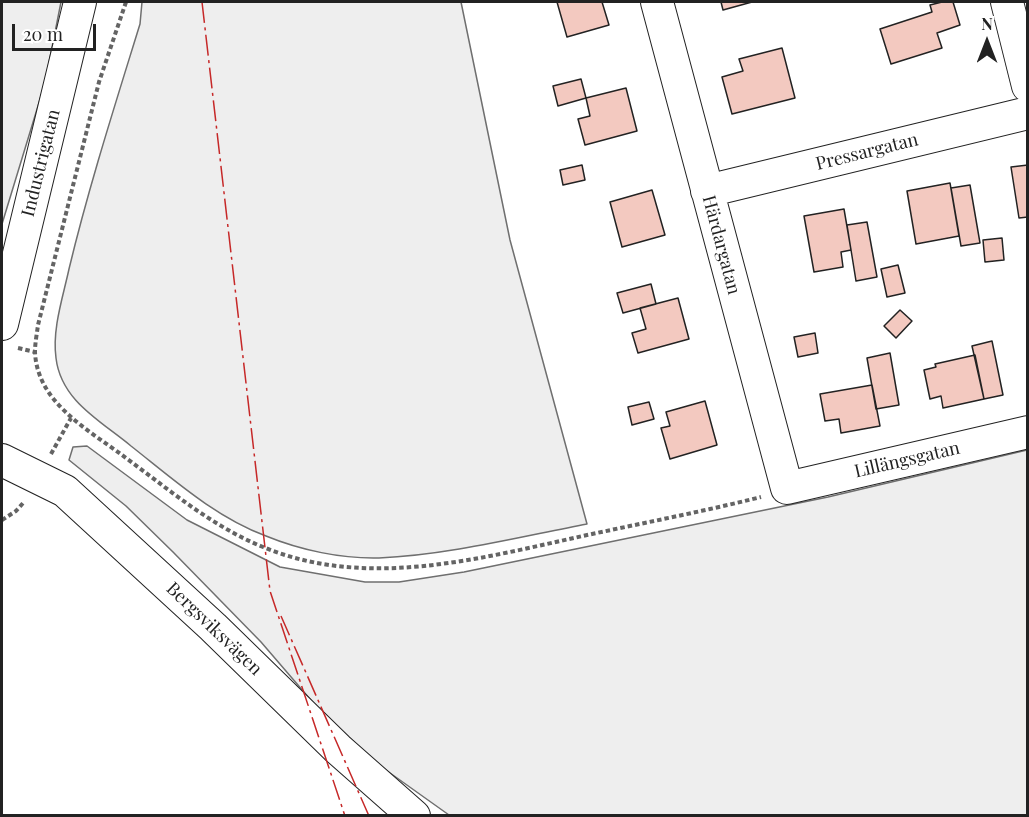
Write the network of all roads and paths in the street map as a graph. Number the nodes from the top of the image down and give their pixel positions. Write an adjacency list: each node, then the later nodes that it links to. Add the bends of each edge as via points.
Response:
1 (80, 2): 8 (street, Industrigatan)
2 (126, 2): 11 (path, via 99,82 38,325 35,352 40,373 51,396 71,418 239,536 308,561 362,569 422,567 528,548 760,498)
3 (657, 2): 7 (street, Härdargatan)
4 (1007, 2): 5 (street)
5 (1028, 86)
6 (1028, 113): 7 (street, Pressargatan)
7 (707, 191): 11 (street, Härdargatan)
8 (2, 324)
9 (1028, 432): 11 (street, Lillängsgatan)
10 (2, 460): 12 (street, Bergsviksvägen, via 65,491)
11 (787, 488)
12 (414, 816)

